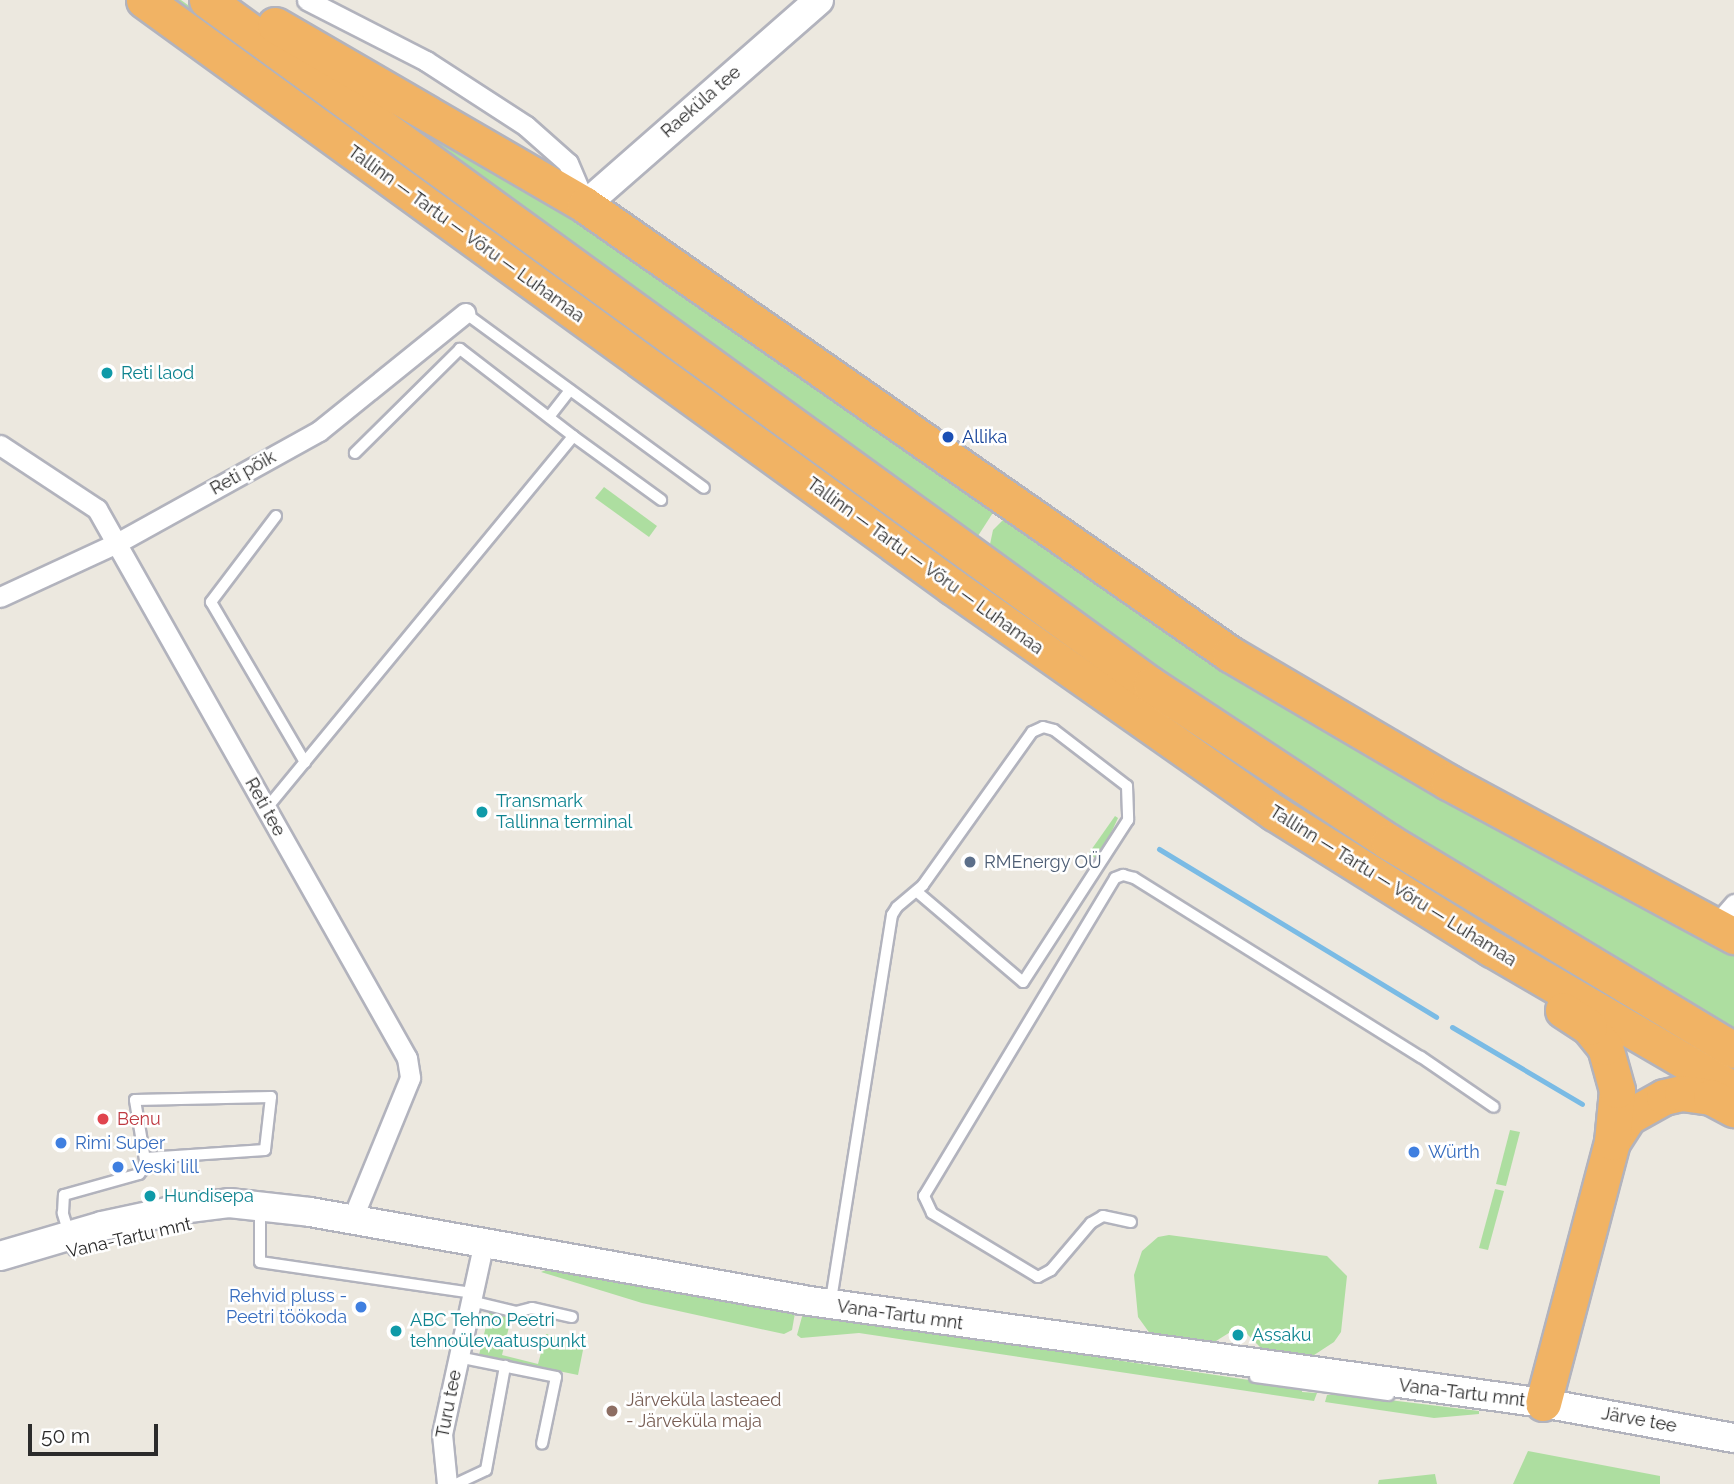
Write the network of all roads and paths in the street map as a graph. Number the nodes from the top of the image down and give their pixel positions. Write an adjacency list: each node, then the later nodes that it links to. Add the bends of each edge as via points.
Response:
1 (144, 0): 13 (highway, Tallinn — Tartu — Võru — Luhamaa)
2 (207, 0): 27 (highway, Tallinn — Tartu — Võru — Luhamaa, via 1162,692 1389,842)
3 (236, 0): 6 (highway)
4 (307, 0): 6 (street, via 426,61 526,126 568,163)
5 (819, 0): 6 (street, Raeküla tee)
6 (585, 205): 25 (highway, via 1230,654 1448,782)
7 (465, 313): 8 (lane); 18 (street, Reti põik, via 319,431)
8 (570, 390): 9 (lane); 14 (lane)
9 (548, 417): 10 (lane); 12 (lane, via 460,349)
10 (573, 436): 15 (lane); 22 (lane)
11 (0, 445): 18 (street, Reti tee, via 97,509)
12 (355, 453)
13 (801, 477): 17 (lane); 20 (highway, Tallinn — Tartu — Võru — Luhamaa)
14 (704, 488)
15 (661, 500)
16 (276, 516): 22 (lane, via 211,602)
17 (844, 523)
18 (117, 543): 21 (street, Reti põik); 23 (street, Reti tee)
19 (903, 569): 20 (lane)
20 (942, 580): 26 (highway, Tallinn — Tartu — Võru — Luhamaa, via 1275,813)
21 (0, 597)
22 (305, 762): 23 (lane)
23 (266, 809): 34 (street, Reti tee, via 407,1058 410,1078)
24 (916, 891): 24 (lane, via 1032,732 1043,727 1054,730 1127,786 1128,820 1023,982); 41 (lane, via 892,915)
25 (1728, 922)
26 (1492, 949): 28 (highway, Tallinn — Tartu — Võru — Luhamaa); 31 (highway, via 1533,990 1589,1027 1605,1047 1617,1090)
27 (1734, 1050)
28 (1734, 1090)
29 (1494, 1107): 35 (lane, via 1421,1056 1134,877 1123,875 1115,878 924,1196 932,1213 1038,1277 1051,1270 1091,1223 1103,1216)
30 (1734, 1109): 31 (highway, via 1712,1097 1682,1093 1664,1097 1628,1117)
31 (1612, 1142): 49 (highway)
32 (146, 1158): 32 (lane, via 135,1100 271,1097 265,1150); 37 (lane, via 139,1174 64,1195 63,1213)
33 (260, 1210): 34 (street, Vana-Tartu mnt); 37 (street, Vana-Tartu mnt); 37 (street, Vana-Tartu mnt, via 229,1203 102,1226); 40 (lane, via 260,1262)
34 (353, 1217): 36 (street, Vana-Tartu mnt)
35 (1131, 1222)
36 (484, 1242): 40 (street, Turu tee); 41 (street, Vana-Tartu mnt)
37 (72, 1243): 38 (street, Vana-Tartu mnt); 39 (street, Vana-Tartu mnt)
38 (0, 1256)
39 (0, 1272)
40 (472, 1297): 42 (lane, via 516,1312 532,1308); 44 (street, Turu tee)
41 (831, 1304): 43 (street, Vana-Tartu mnt)
42 (572, 1317)
43 (1121, 1348): 46 (lane); 48 (street, Vana-Tartu mnt)
44 (458, 1357): 45 (lane); 52 (street, Turu tee, via 442,1434)
45 (505, 1366): 51 (lane, via 556,1377); 53 (lane, via 486,1470)
46 (1232, 1373)
47 (1245, 1375): 48 (lane, via 1402,1397)
48 (1447, 1391): 49 (street, Vana-Tartu mnt)
49 (1543, 1403): 50 (street, Järve tee)
50 (1734, 1438)
51 (542, 1444)
52 (447, 1484)
53 (456, 1484)

